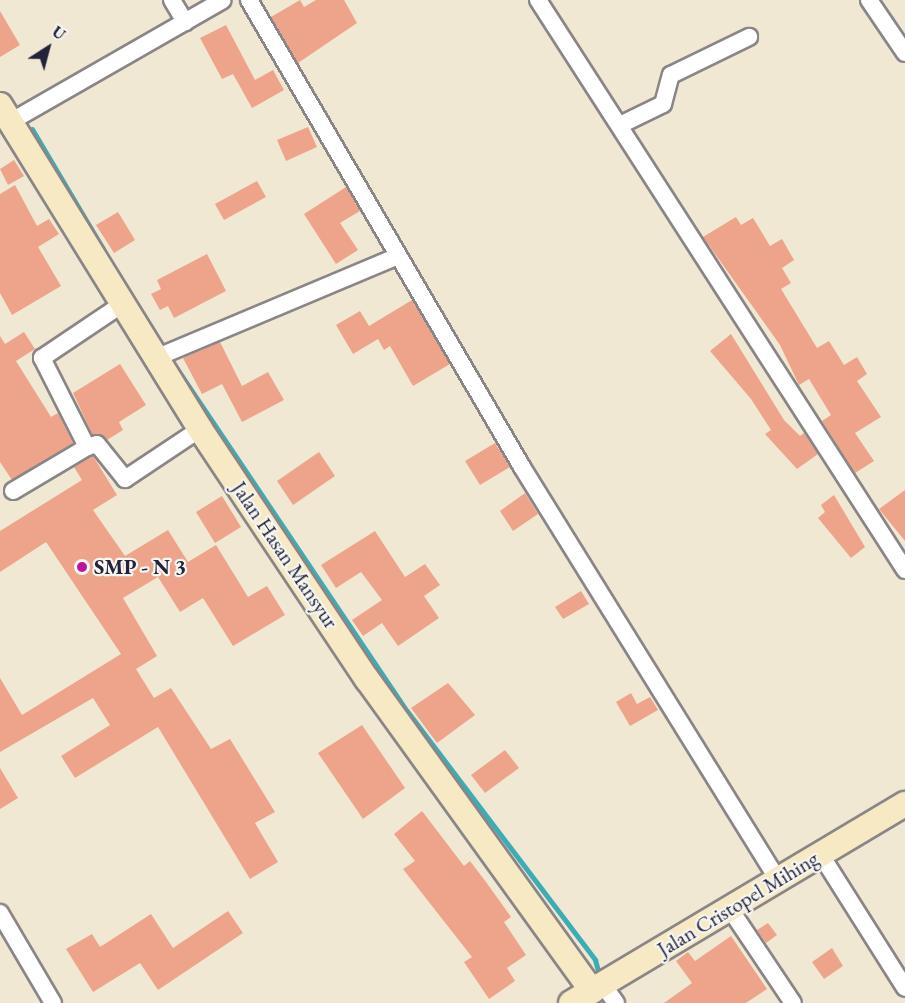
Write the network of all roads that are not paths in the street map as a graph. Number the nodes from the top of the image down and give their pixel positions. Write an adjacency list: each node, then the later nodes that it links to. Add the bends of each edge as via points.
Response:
1 (172, 0): 6 (street)
2 (223, 0): 6 (street)
3 (249, 0): 11 (street)
4 (538, 0): 10 (street)
5 (869, 0): 8 (street)
6 (185, 21): 9 (street)
7 (749, 37): 10 (street, via 671,75 663,104)
8 (905, 53)
9 (3, 118): 12 (street, Jalan Hasan Mansyur)
10 (620, 125): 17 (street)
11 (398, 256): 13 (street); 20 (street)
12 (121, 305): 13 (street, Jalan Hasan Mansyur); 15 (street, via 50,348 40,361)
13 (153, 359): 14 (street, Jalan Hasan Mansyur)
14 (200, 429): 15 (street, via 125,478 97,444); 24 (street, Jalan Hasan Mansyur, via 367,679)
15 (87, 447): 16 (street)
16 (13, 491)
17 (905, 570)
18 (905, 804): 19 (street, Jalan Cristopel Mihing)
19 (821, 855): 20 (street, Jalan Cristopel Mihing); 23 (street)
20 (778, 880): 21 (street, Jalan Cristopel Mihing)
21 (730, 909): 24 (street, Jalan Cristopel Mihing); 27 (street)
22 (0, 913): 25 (street)
23 (905, 988)
24 (604, 993): 26 (street, Jalan Cristopel Mihing)
25 (53, 1003)
26 (571, 1003)
27 (793, 1003)

